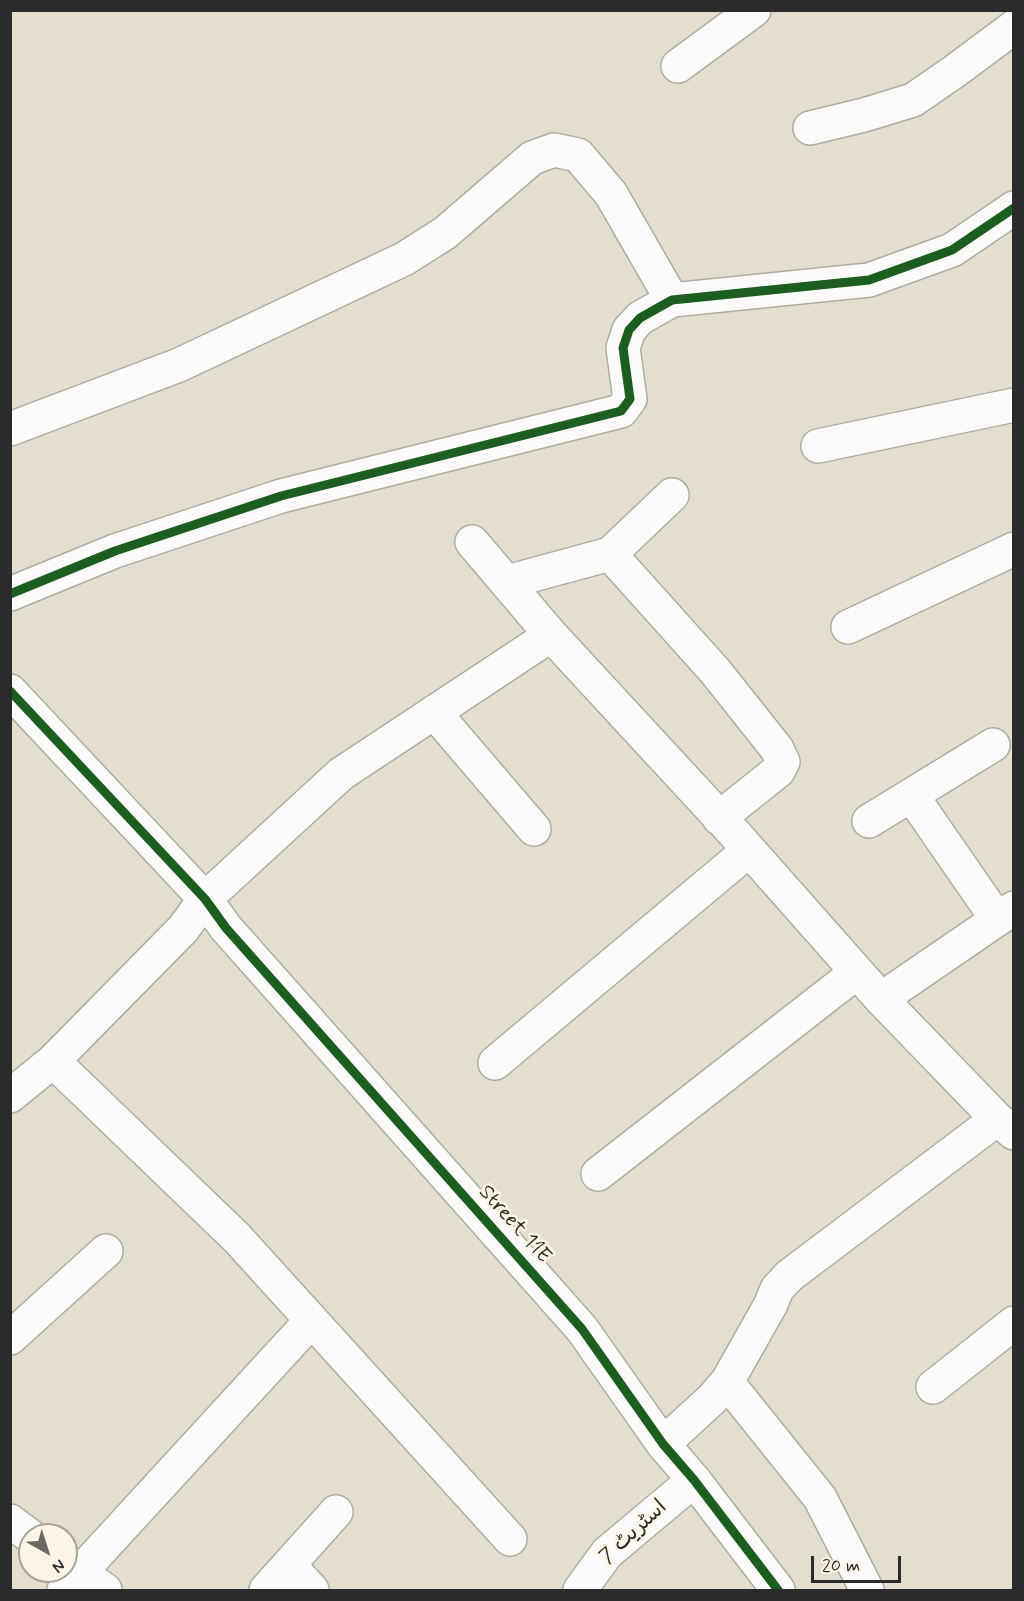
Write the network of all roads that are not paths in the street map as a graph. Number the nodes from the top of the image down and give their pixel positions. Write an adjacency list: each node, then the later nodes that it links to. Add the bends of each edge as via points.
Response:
1 (754, 10): 3 (street)
2 (1014, 27): 4 (street, via 913,100)
3 (678, 66)
4 (810, 128)
5 (1014, 208): 6 (street, via 952,250 870,280)
6 (672, 300): 8 (street, via 611,194 578,155 554,150 532,158 446,233 404,260 179,365); 15 (street, via 640,318 629,330 623,348 630,399 621,411 281,496 115,551)
7 (1014, 405): 9 (street)
8 (10, 429)
9 (818, 446)
10 (672, 495): 13 (street)
11 (472, 542): 14 (street)
12 (1014, 549): 16 (street)
13 (610, 554): 14 (street); 22 (street, via 715,671 783,762 778,771)
14 (507, 582): 17 (street)
15 (10, 594)
16 (848, 627)
17 (551, 635): 19 (street); 22 (street)
18 (10, 691): 26 (street, Street 11E)
19 (434, 712): 24 (street); 26 (street, via 341,774)
20 (993, 745): 21 (street)
21 (912, 796): 23 (street); 27 (street)
22 (719, 818): 25 (street)
23 (869, 821)
24 (534, 829)
25 (749, 850): 28 (street); 31 (street)
26 (205, 899): 30 (street, via 183,929); 41 (street, Street 11E, via 226,928 582,1329)
27 (1005, 914): 29 (street)
28 (857, 972): 29 (street); 34 (street)
29 (881, 999): 33 (street)
30 (53, 1061): 32 (street); 36 (street, via 237,1238)
31 (495, 1063)
32 (10, 1096)
33 (1006, 1126): 39 (street, via 789,1276 777,1289)
34 (598, 1174)
35 (106, 1251): 38 (street)
36 (312, 1321): 44 (street); 46 (street)
37 (1014, 1323): 40 (street)
38 (10, 1338)
39 (727, 1382): 41 (street); 51 (street, via 820,1498)
40 (933, 1387)
41 (663, 1444): 42 (street, Street 11E)
42 (694, 1480): 49 (street, اسٹریٹ 7, via 607,1553); 50 (street, Street 11E)
43 (336, 1512): 45 (street)
44 (510, 1539)
45 (289, 1565): 47 (street); 48 (street)
46 (79, 1579)
47 (266, 1590)
48 (312, 1590)
49 (580, 1590)
50 (778, 1590)
51 (867, 1590)

